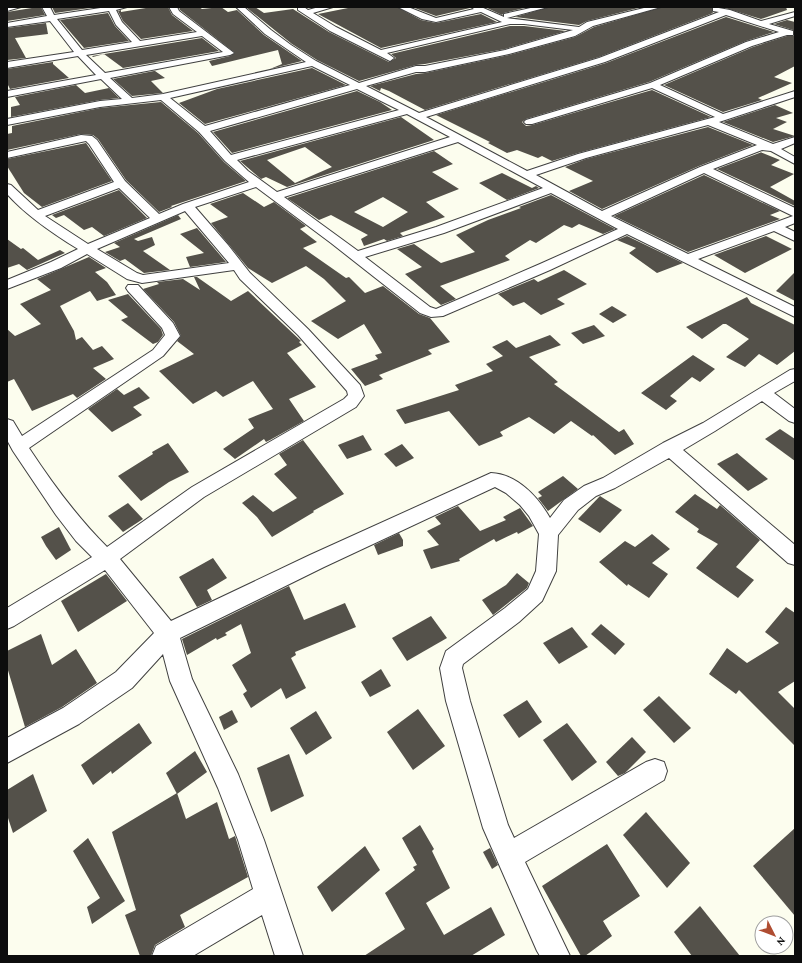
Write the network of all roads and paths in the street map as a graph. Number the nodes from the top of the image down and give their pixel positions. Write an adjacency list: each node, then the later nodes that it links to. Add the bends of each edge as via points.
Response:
1 (16, 7): 11 (street)
2 (46, 7): 18 (street)
3 (123, 7): 12 (street)
4 (173, 7): 23 (street)
5 (240, 7): 28 (street, via 288,47)
6 (328, 7): 14 (street)
7 (402, 7): 13 (street, via 436,20)
8 (544, 7): 17 (street)
9 (657, 7): 22 (street, via 590,24)
10 (712, 7): 15 (street)
11 (7, 8)
12 (111, 8): 18 (street); 25 (street, via 119,23)
13 (478, 8): 17 (street)
14 (303, 9): 26 (street, via 333,29)
15 (727, 12): 20 (street); 39 (street, via 601,60)
16 (795, 14): 20 (street)
17 (500, 17): 19 (street)
18 (52, 18): 21 (street); 27 (street)
19 (510, 22): 22 (street); 26 (street)
20 (762, 23): 24 (street)
21 (7, 25)
22 (579, 30): 30 (street, via 506,52 425,70)
23 (204, 33): 25 (street); 31 (street, via 230,54)
24 (791, 33): 33 (street, via 749,44)
25 (138, 44): 27 (street)
26 (379, 53): 30 (street)
27 (80, 54): 29 (street); 31 (street)
28 (313, 63): 32 (street); 36 (street)
29 (7, 66)
30 (416, 69): 32 (street)
31 (103, 77): 34 (street); 37 (street)
32 (356, 85): 38 (street); 44 (street)
33 (653, 85): 40 (street); 42 (street)
34 (7, 94)
35 (795, 94): 40 (street)
36 (163, 97): 37 (street); 44 (street)
37 (130, 101): 41 (street, via 74,108)
38 (407, 111): 39 (street); 49 (street)
39 (418, 116): 45 (street)
40 (722, 117): 43 (street)
41 (7, 122)
42 (529, 122)
43 (710, 122): 47 (street); 52 (street, via 582,156)
44 (203, 130): 49 (street)
45 (459, 138): 52 (street); 57 (street)
46 (795, 140): 47 (street)
47 (773, 148): 50 (street); 51 (street, via 761,147)
48 (7, 155): 53 (street, via 88,138)
49 (229, 159): 54 (street)
50 (795, 161)
51 (704, 169): 59 (street); 60 (street)
52 (525, 175): 56 (street)
53 (121, 183): 61 (street); 62 (street)
54 (258, 183): 57 (street); 58 (street)
55 (7, 187): 61 (street)
56 (551, 189): 65 (street); 68 (street, via 440,230)
57 (275, 196): 68 (street)
58 (187, 206): 62 (street); 70 (street)
59 (795, 213)
60 (605, 214)
61 (36, 215): 67 (street)
62 (157, 218): 67 (street)
63 (795, 219): 64 (street)
64 (775, 227): 66 (street); 69 (street)
65 (627, 229): 68 (street, via 558,261 431,313); 69 (street)
66 (795, 237)
67 (87, 249): 70 (street, via 132,276 142,279); 71 (street)
68 (356, 256)
69 (687, 259): 73 (street)
70 (237, 266): 82 (street, via 303,332 354,388 356,396 350,403 198,492)
71 (7, 285)
72 (133, 288): 78 (street, via 168,326 173,336 158,353)
73 (794, 312)
74 (795, 374): 75 (street)
75 (762, 393): 76 (street); 79 (street, via 709,427)
76 (795, 417)
77 (7, 425): 78 (street)
78 (19, 446): 82 (street, via 66,514)
79 (669, 448): 80 (street, via 609,484 590,491 571,505); 81 (street)
80 (549, 533): 84 (street, via 530,503 507,484 496,479 491,480); 87 (street, via 546,571 535,595 454,658 451,668 458,701 494,821)
81 (795, 557)
82 (107, 558): 83 (street); 84 (street, via 157,624)
83 (7, 619)
84 (168, 633): 85 (street, via 124,680 71,716); 88 (street, via 181,681 229,783)
85 (7, 751)
86 (655, 771): 87 (street)
87 (509, 856): 91 (street)
88 (269, 895): 89 (street); 90 (street)
89 (166, 956)
90 (289, 956)
91 (556, 956)

